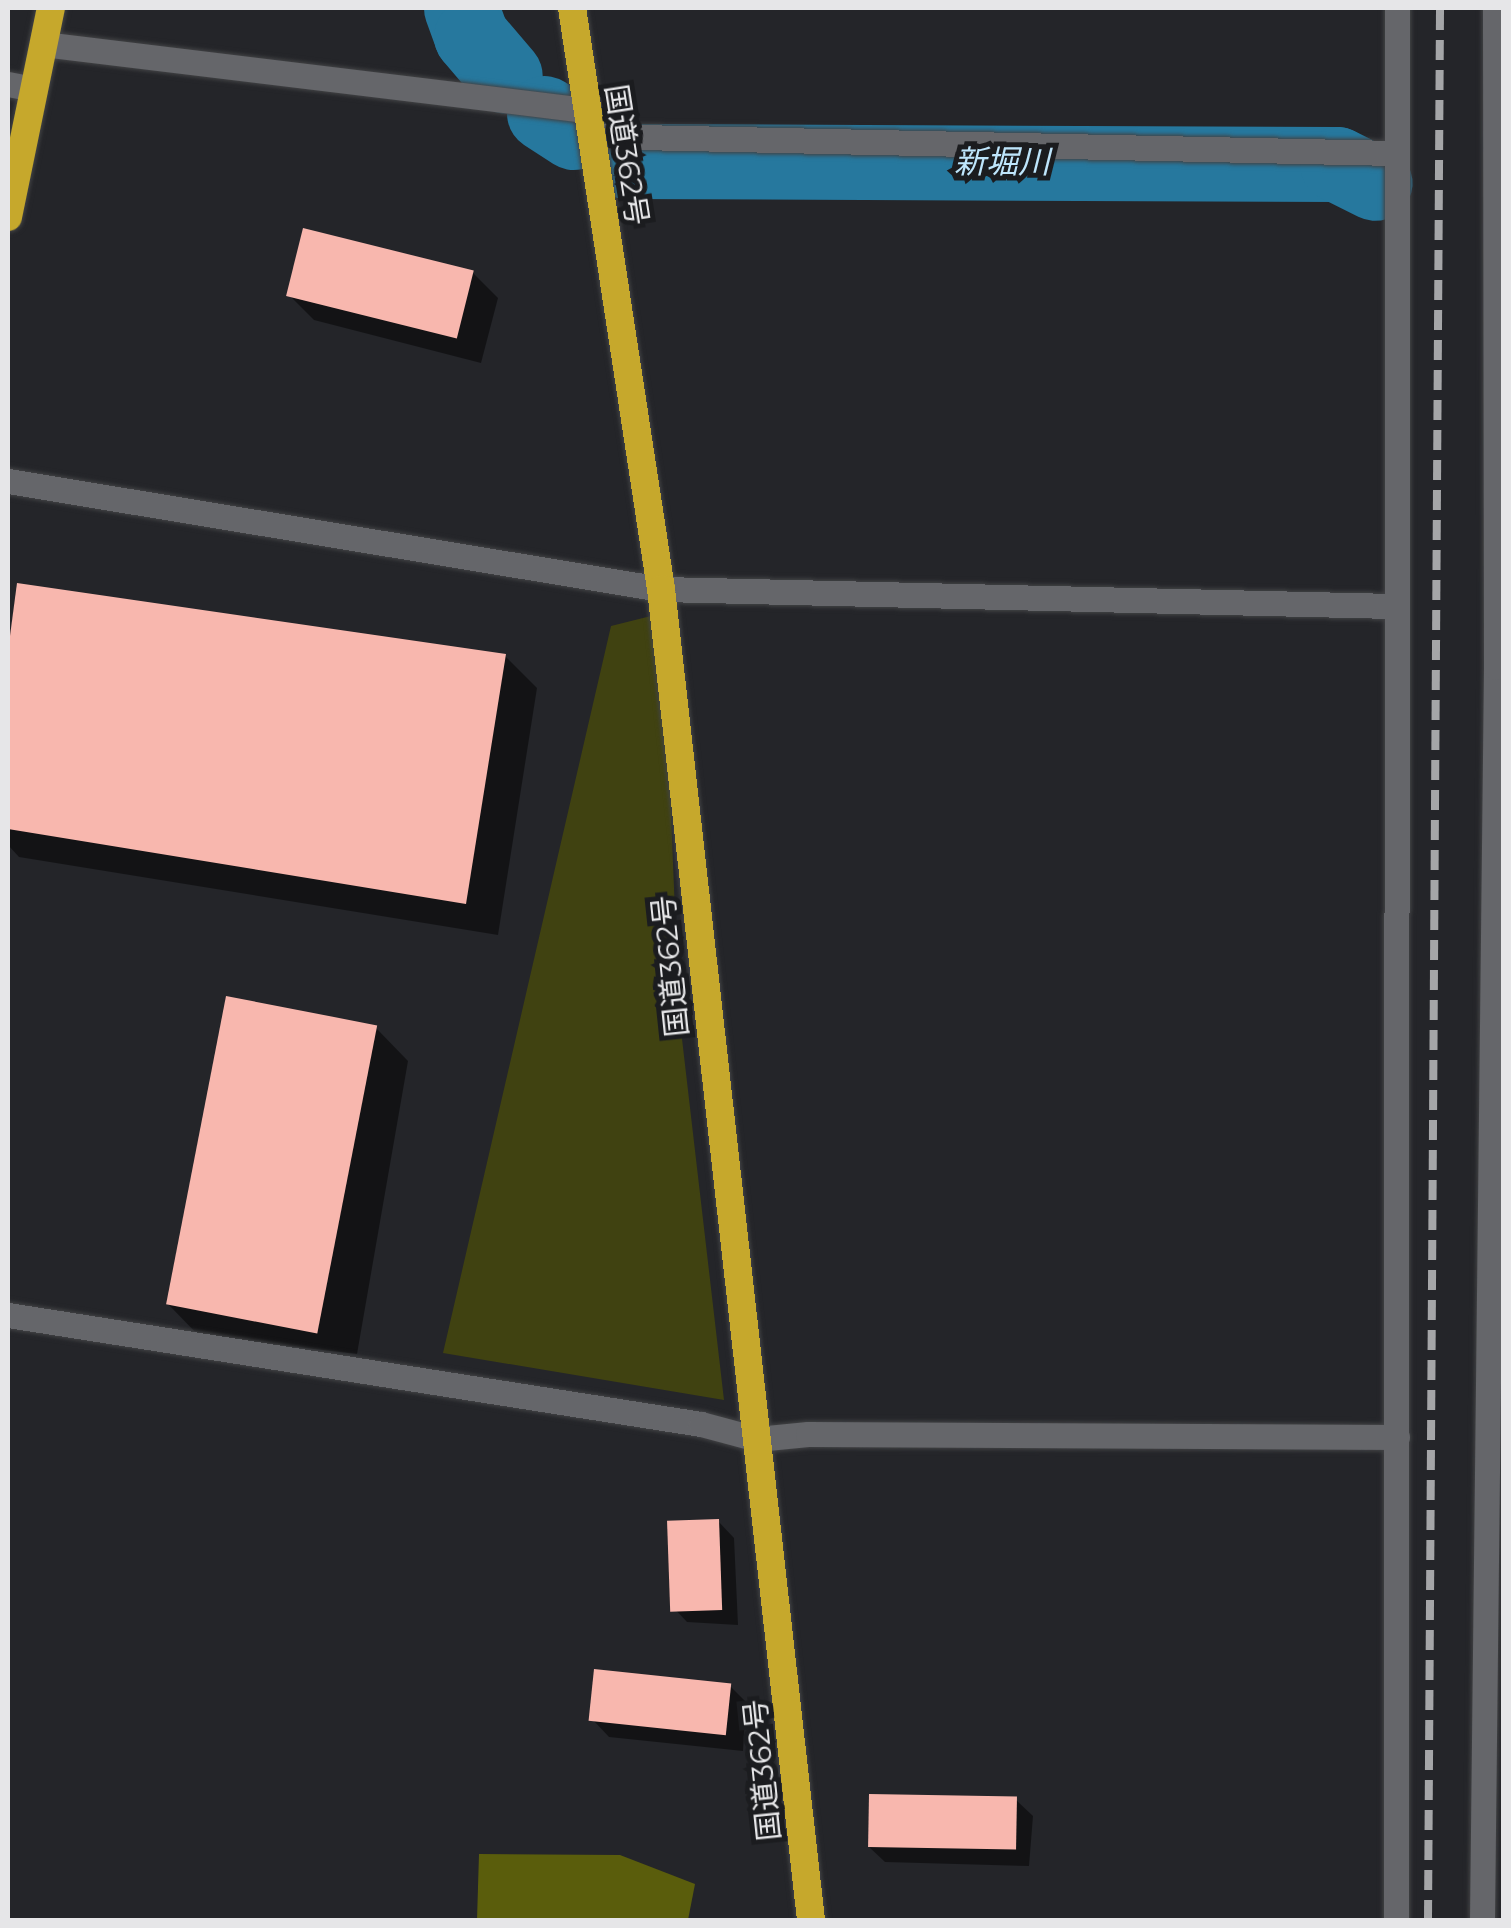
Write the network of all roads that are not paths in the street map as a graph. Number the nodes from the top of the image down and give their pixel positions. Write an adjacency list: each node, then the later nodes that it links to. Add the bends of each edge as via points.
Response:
1 (51, 8): 5 (highway)
2 (572, 8): 8 (highway, 国道362号)
3 (1397, 8): 9 (street)
4 (1495, 8): 6 (street)
5 (43, 44): 7 (highway); 8 (street)
6 (1500, 86): 14 (street)
7 (21, 87): 10 (highway)
8 (588, 123): 9 (street); 12 (highway, 国道362号)
9 (1398, 153): 13 (street)
10 (8, 218)
11 (8, 481): 12 (street)
12 (661, 589): 13 (street); 18 (highway, 国道362号)
13 (1392, 606): 17 (street)
14 (1500, 667): 15 (street)
15 (1496, 1194): 21 (street)
16 (8, 1314): 18 (street, via 700,1424)
17 (1397, 1436): 18 (street); 20 (street)
18 (757, 1439): 19 (highway, 国道362号)
19 (811, 1920)
20 (1396, 1920)
21 (1482, 1920)

